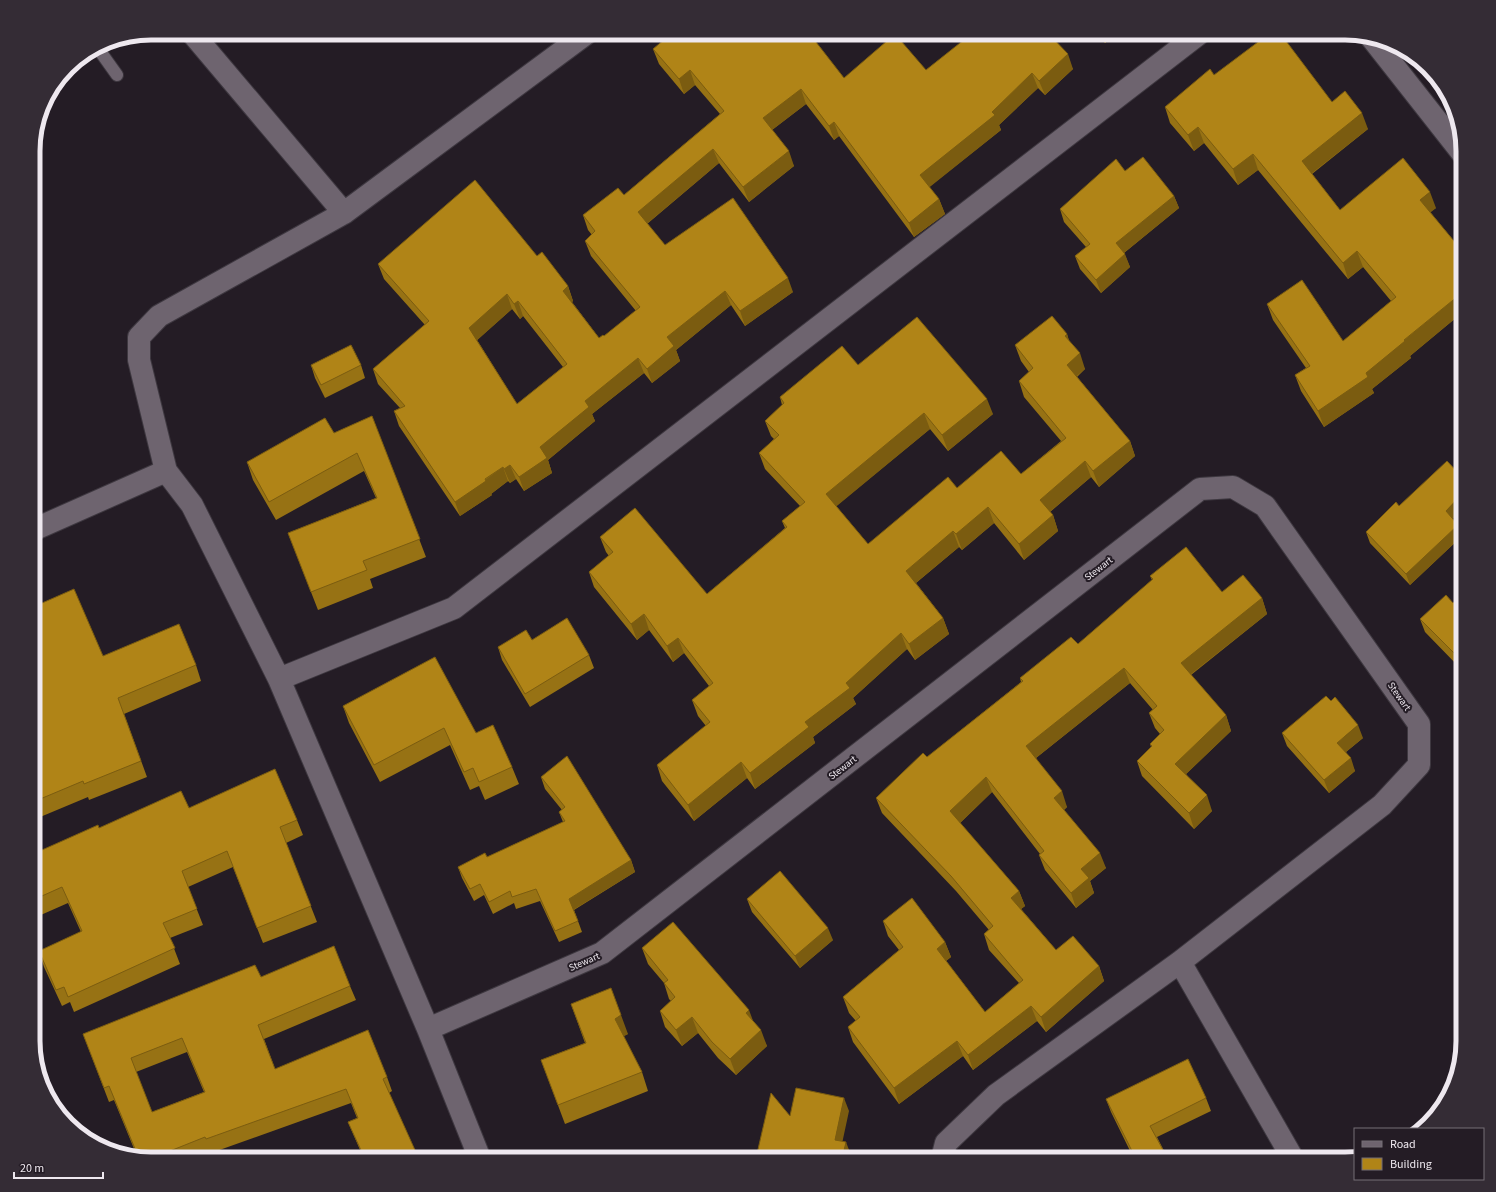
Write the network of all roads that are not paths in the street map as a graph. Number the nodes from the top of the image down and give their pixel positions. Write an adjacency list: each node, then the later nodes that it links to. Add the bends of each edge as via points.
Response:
1 (198, 40): 8 (street)
2 (578, 40): 8 (street)
3 (1191, 40): 11 (street, via 454,608)
4 (1377, 45): 7 (street)
5 (101, 52): 6 (lane)
6 (118, 75)
7 (1456, 145)
8 (344, 213): 9 (street, via 159,316 139,337 139,360)
9 (166, 471): 10 (street); 11 (street, via 192,505)
10 (40, 527)
11 (279, 679): 13 (street)
12 (1180, 962): 13 (street, Stewart, via 1382,805 1420,765 1419,724 1265,506 1233,487 1200,490 602,953); 15 (street, Stewart, via 996,1095 946,1143); 16 (street)
13 (428, 1029): 14 (street)
14 (477, 1152)
15 (944, 1152)
16 (1289, 1152)

